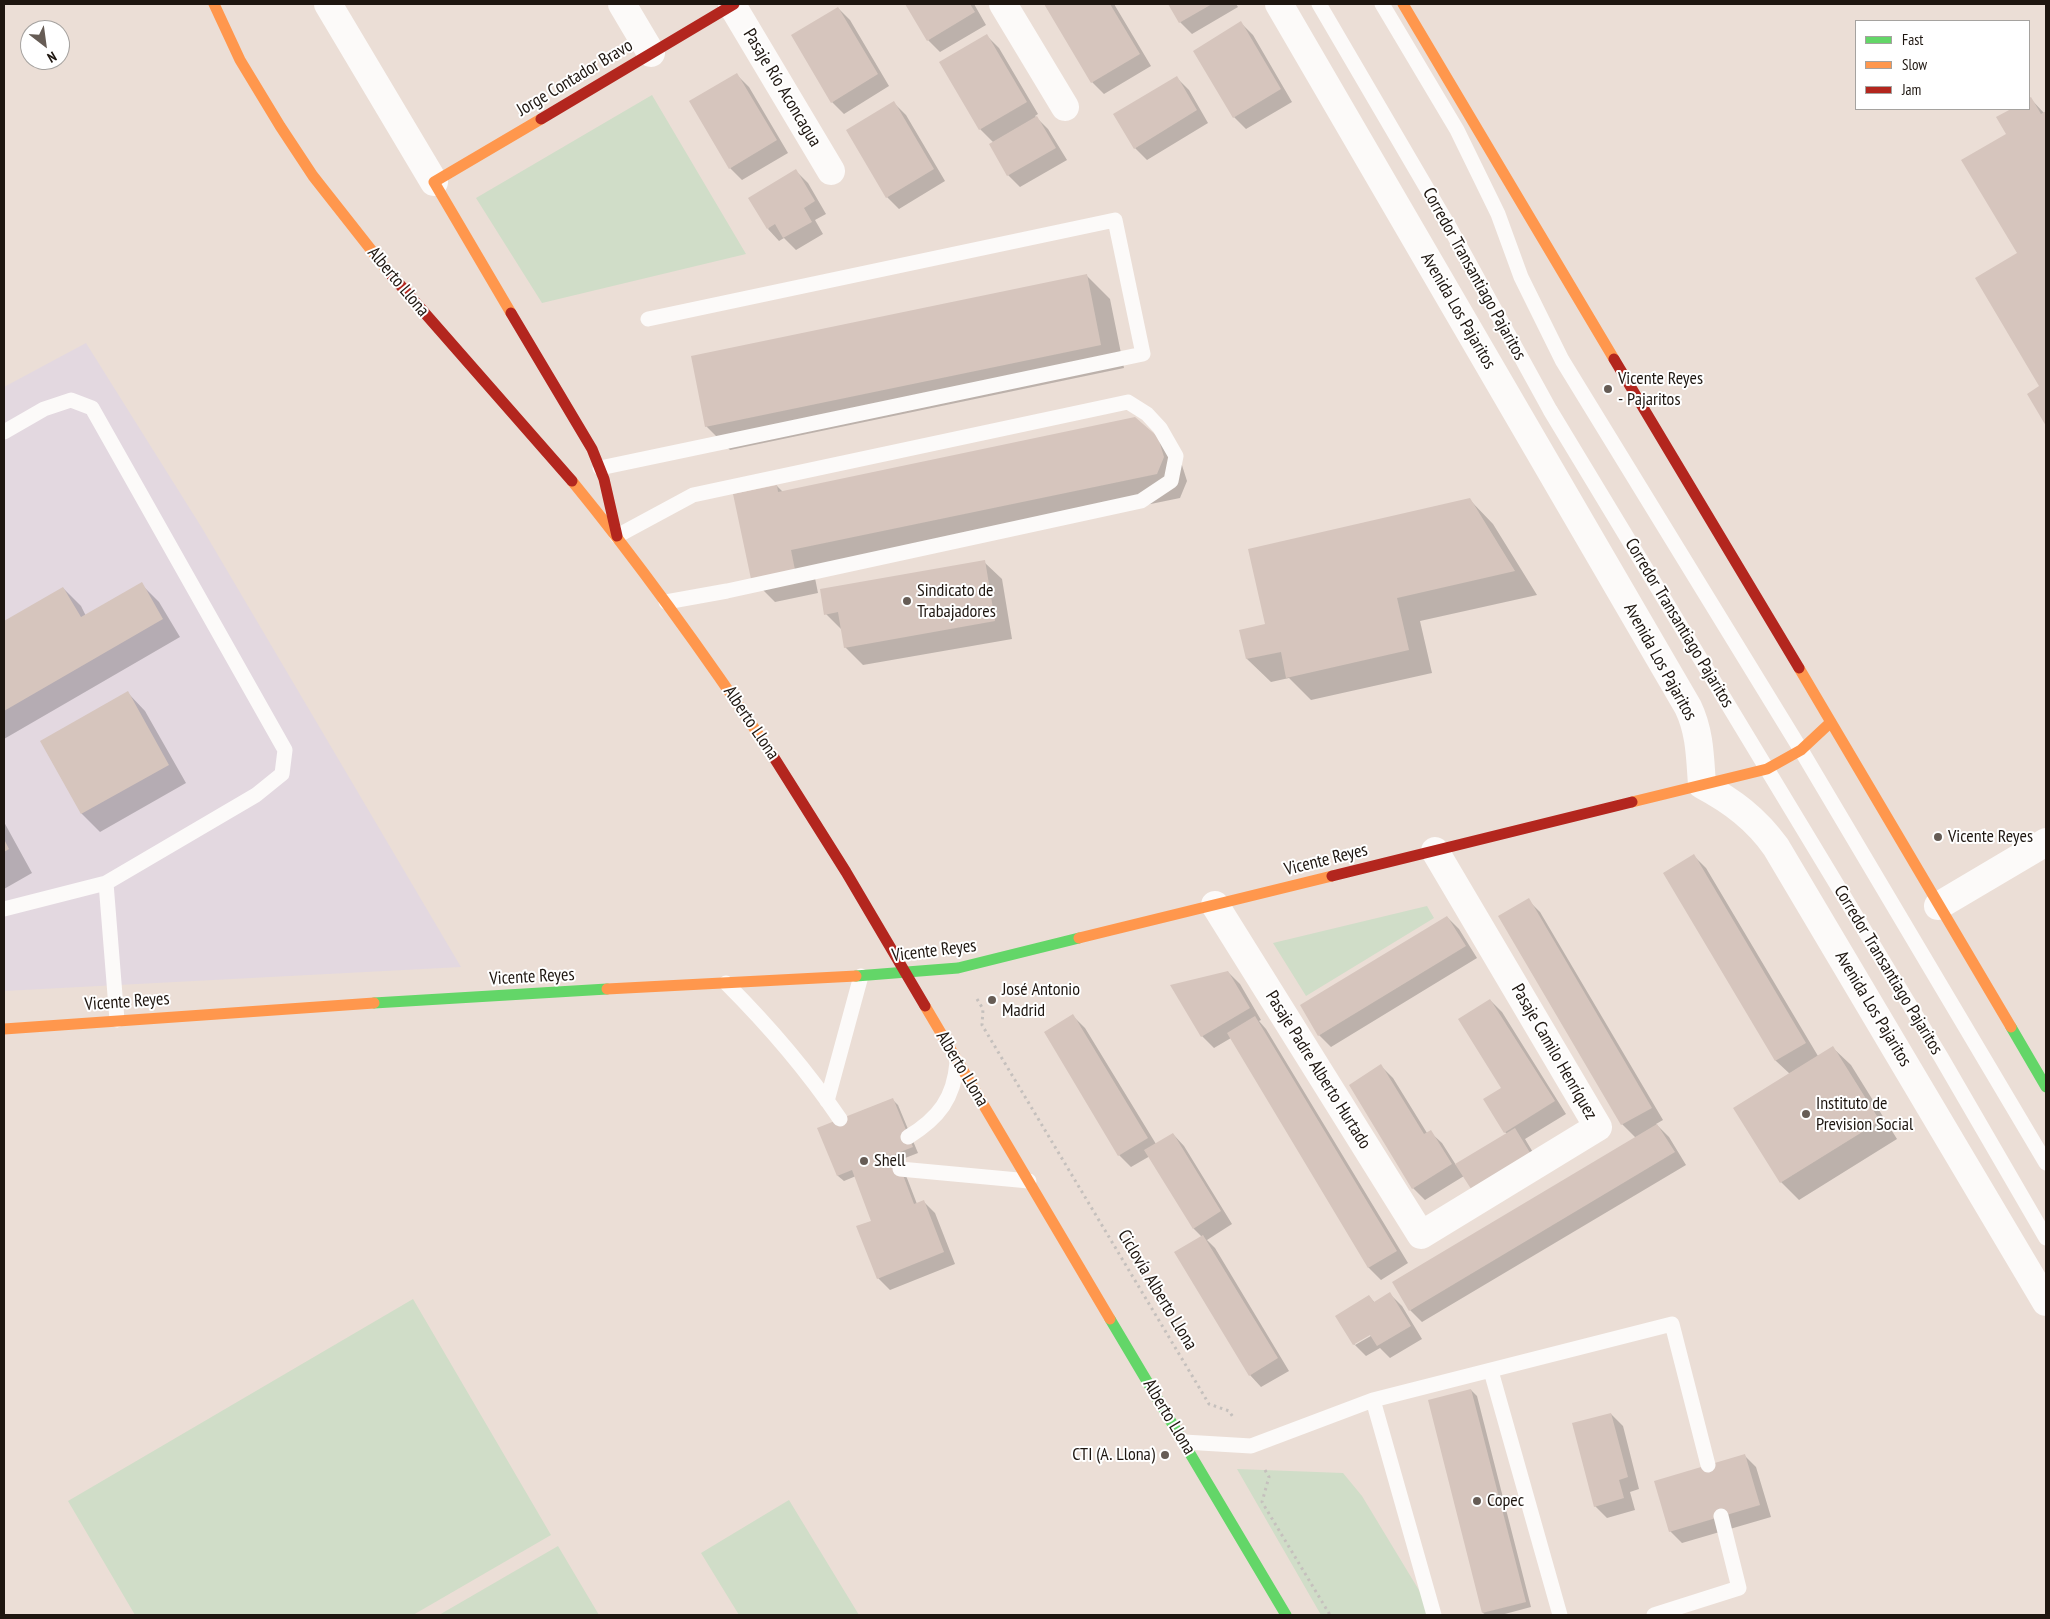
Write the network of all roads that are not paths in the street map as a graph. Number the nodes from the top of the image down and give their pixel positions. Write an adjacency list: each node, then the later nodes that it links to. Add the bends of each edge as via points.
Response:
1 (202, 4): 12 (main road)
2 (214, 4): 12 (main road, Alberto Llona)
3 (328, 4): 15 (street, Alberto Llona)
4 (622, 4): 11 (street)
5 (733, 4): 11 (main road, Jorge Contador Bravo); 14 (street, Pasaje Río Aconcagua)
6 (1003, 4): 13 (street)
7 (1279, 4): 24 (street, Avenida Los Pajaritos, via 1688,707 1699,738)
8 (1319, 4): 23 (lane, Corredor Transantiago Pajaritos, via 1450,228 1550,410)
9 (1382, 4): 22 (lane, Corredor Transantiago Pajaritos, via 1457,130 1498,214 1521,277 1562,360)
10 (1403, 4): 21 (main road)
11 (651, 53): 15 (main road, Jorge Contador Bravo)
12 (240, 60): 19 (main road, Alberto Llona, via 280,126 348,222)
13 (1065, 107)
14 (831, 171)
15 (434, 182): 18 (main road, Alberto Llona, via 576,420)
16 (648, 319): 18 (lane, via 1115,220 1143,354)
17 (4, 432): 27 (lane, via 44,409 71,400 92,408 285,750 282,774 256,795)
18 (600, 468): 19 (main road, Alberto Llona)
19 (617, 536): 20 (main road, Alberto Llona); 20 (lane, via 693,495 1128,402 1147,414 1160,428 1176,456 1171,481 1141,501)
20 (666, 602): 31 (main road, Alberto Llona, via 783,771)
21 (1831, 722): 22 (main road, Vicente Reyes); 29 (main road)
22 (1801, 750): 23 (main road, Vicente Reyes); 41 (lane, Corredor Transantiago Pajaritos)
23 (1767, 769): 24 (main road, Vicente Reyes); 45 (lane, Corredor Transantiago Pajaritos)
24 (1702, 785): 26 (main road, Vicente Reyes); 46 (street, Avenida Los Pajaritos, via 1746,812 1776,846)
25 (2046, 842): 29 (street)
26 (1435, 851): 28 (main road, Vicente Reyes); 44 (street, Pasaje Camilo Henríquez, via 1598,1127)
27 (106, 883): 30 (lane); 34 (lane)
28 (1216, 905): 31 (main road, Vicente Reyes, via 958,968); 44 (street, Pasaje Padre Alberto Hurtado)
29 (1938, 906): 37 (main road)
30 (4, 909)
31 (906, 974): 32 (main road, Vicente Reyes); 36 (main road, Alberto Llona)
32 (861, 976): 33 (main road, Vicente Reyes); 38 (lane)
33 (726, 983): 34 (main road, Vicente Reyes); 38 (lane, via 763,1019)
34 (117, 1020): 35 (main road, Vicente Reyes)
35 (4, 1029)
36 (958, 1060): 40 (lane, via 956,1078 940,1112); 43 (main road, Alberto Llona)
37 (2046, 1087)
38 (827, 1101): 39 (lane)
39 (840, 1119)
40 (908, 1137)
41 (2046, 1164)
42 (900, 1169): 43 (lane)
43 (1029, 1181): 49 (main road, Alberto Llona)
44 (1422, 1235)
45 (2046, 1238)
46 (2046, 1302)
47 (1491, 1371): 48 (lane); 50 (lane, via 1672,1324); 54 (lane)
48 (1373, 1400): 49 (lane, via 1251,1446); 53 (lane)
49 (1184, 1442): 52 (main road, Alberto Llona)
50 (1708, 1464)
51 (1721, 1516): 55 (lane, via 1739,1588)
52 (1286, 1615)
53 (1434, 1615)
54 (1560, 1615)
55 (1654, 1615)

